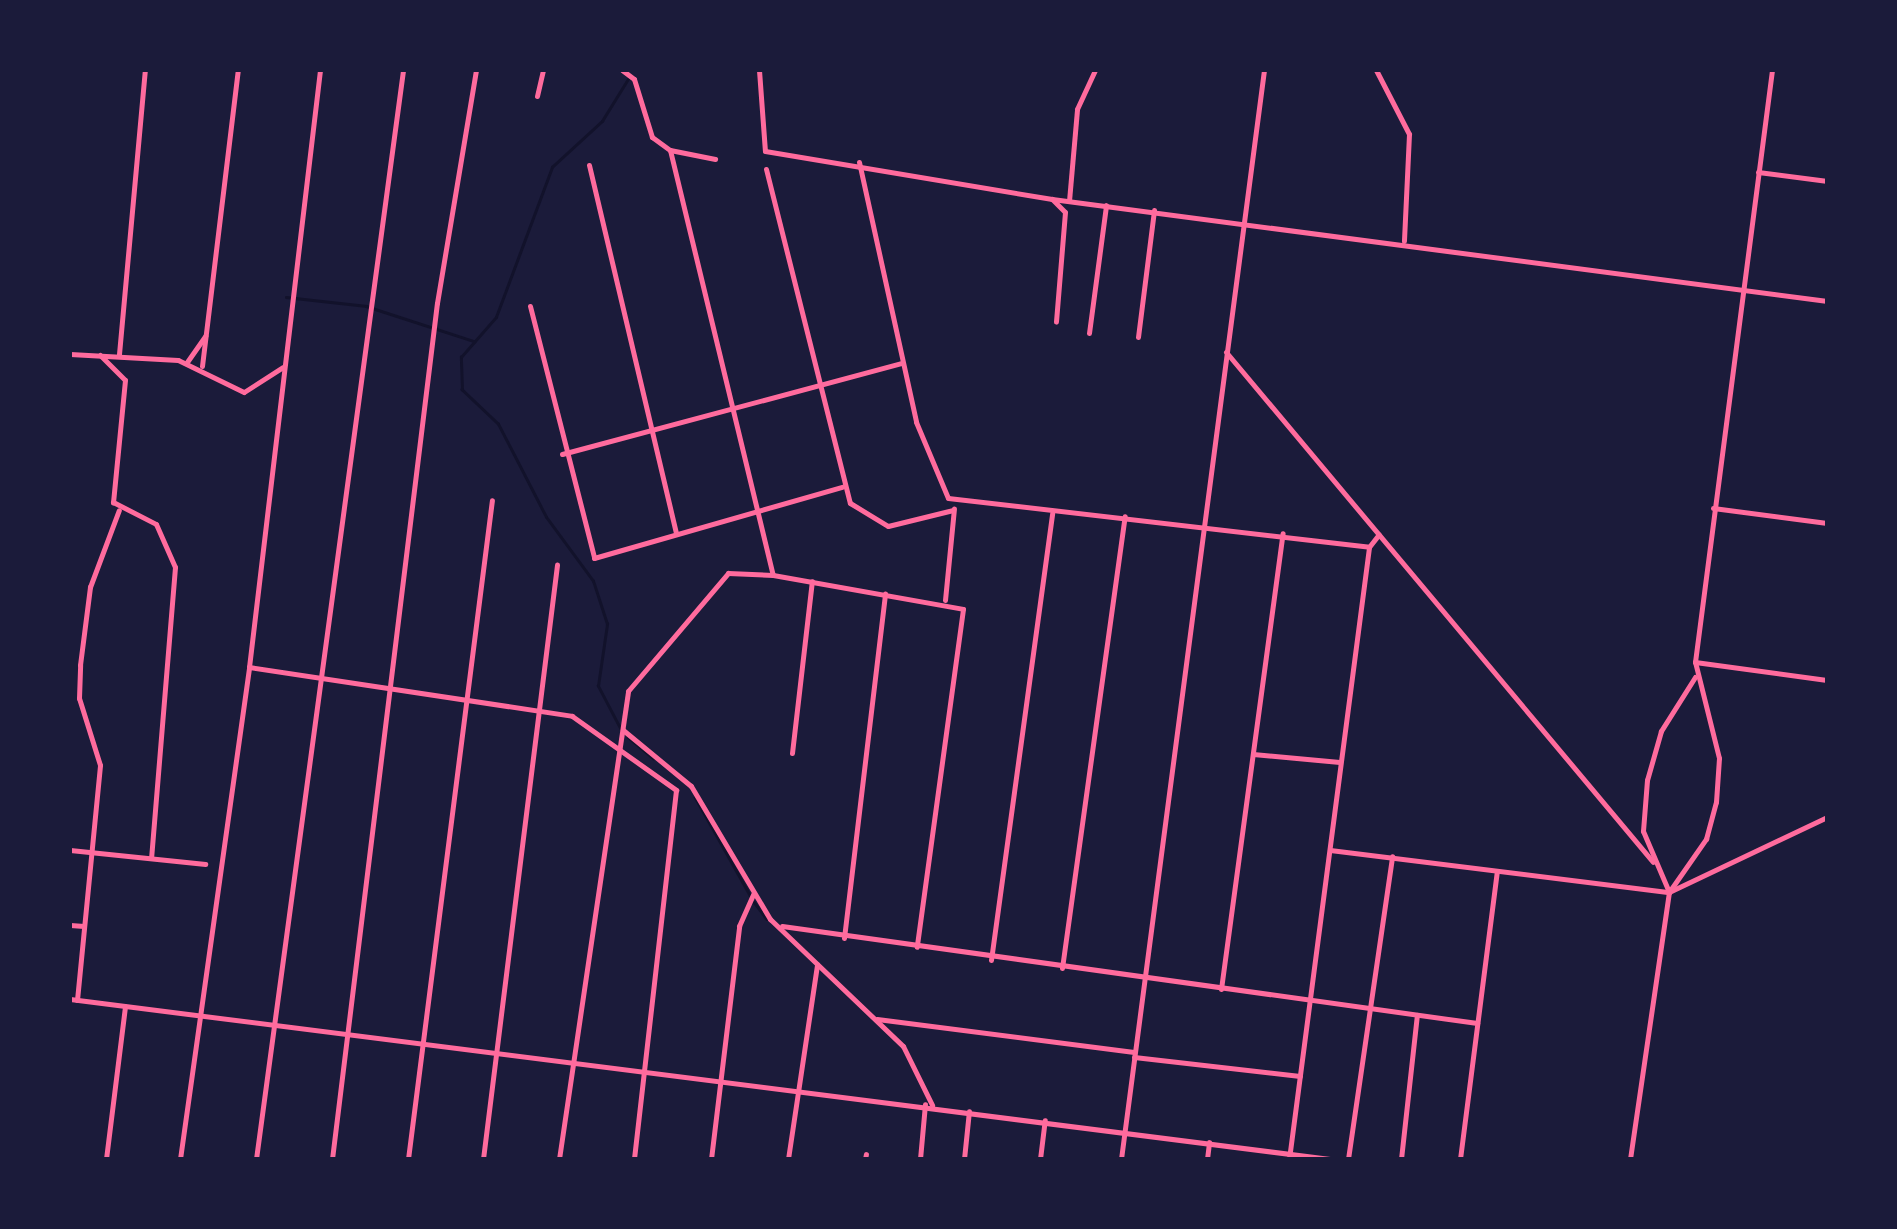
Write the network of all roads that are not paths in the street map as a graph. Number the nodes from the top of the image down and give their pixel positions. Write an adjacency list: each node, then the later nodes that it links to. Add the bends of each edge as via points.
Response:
1 (145, 70): 36 (street)
2 (238, 70): 31 (street)
3 (320, 70): 41 (street)
4 (403, 70): 67 (street)
5 (476, 70): 70 (street, via 437,303)
6 (543, 70): 13 (street)
7 (622, 70): 14 (street, via 634,79 652,137)
8 (758, 70): 16 (street, via 765,151)
9 (1094, 70): 22 (street, via 1077,109)
10 (1264, 70): 25 (street)
11 (1376, 70): 26 (street, via 1409,134)
12 (1772, 70): 19 (street)
13 (537, 96)
14 (670, 150): 15 (street); 43 (street)
15 (716, 159)
16 (859, 162): 21 (street); 39 (street)
17 (589, 164): 44 (street)
18 (766, 169): 42 (street)
19 (1758, 172): 20 (street); 27 (street)
20 (1827, 180)
21 (1052, 199): 22 (street); 30 (street, via 1065,212)
22 (1069, 201): 23 (street)
23 (1106, 204): 24 (street); 32 (street)
24 (1154, 210): 25 (street); 33 (street)
25 (1242, 219): 26 (street); 34 (street)
26 (1404, 241): 27 (street)
27 (1743, 291): 28 (street); 49 (street)
28 (1827, 301)
29 (530, 306): 45 (street)
30 (1056, 322)
31 (208, 329): 38 (street); 40 (street)
32 (1089, 333)
33 (1138, 337)
34 (1226, 352): 54 (street); 58 (street)
35 (70, 354): 37 (street)
36 (119, 354): 37 (street); 38 (street)
37 (100, 355): 50 (street, via 125,380)
38 (187, 362): 40 (street)
39 (901, 363): 42 (street); 48 (street, via 930,466)
40 (202, 366): 41 (street, via 244,392)
41 (283, 367): 66 (street)
42 (819, 384): 43 (street); 46 (street)
43 (736, 408): 44 (street); 51 (street)
44 (647, 430): 45 (street); 56 (street)
45 (562, 454): 56 (street, via 592,557)
46 (842, 488): 48 (street, via 862,517 888,526); 51 (street)
47 (492, 500): 71 (street)
48 (955, 507): 52 (street); 64 (street)
49 (1713, 508): 55 (street); 65 (street)
50 (118, 510): 81 (street, via 90,587 80,666 78,698 100,766); 83 (street, via 156,524 175,567)
51 (759, 511): 56 (street); 61 (street)
52 (1052, 512): 53 (street); 94 (street)
53 (1125, 516): 54 (street); 96 (street)
54 (1202, 523): 57 (street); 97 (street)
55 (1827, 523)
56 (676, 534)
57 (1284, 534): 59 (street); 76 (street)
58 (1380, 534): 59 (street); 84 (street)
59 (1369, 546): 77 (street)
60 (557, 565): 72 (street)
61 (773, 575): 62 (street); 73 (street, via 728,574 634,679)
62 (812, 580): 63 (street); 75 (street)
63 (885, 592): 64 (street); 92 (street)
64 (946, 600): 93 (street, via 962,610)
65 (1694, 662): 68 (street); 69 (street)
66 (249, 668): 67 (street); 104 (street)
67 (321, 677): 70 (street); 107 (street)
68 (1695, 678): 84 (street, via 1652,748 1643,830); 87 (street, via 1718,758 1716,802 1706,840)
69 (1827, 680)
70 (394, 687): 71 (street); 108 (street)
71 (470, 696): 72 (street); 109 (street)
72 (544, 711): 74 (street, via 581,720); 110 (street)
73 (623, 730): 74 (street); 88 (street, via 691,786)
74 (614, 747): 112 (street); 113 (street, via 679,796)
75 (792, 753)
76 (1253, 754): 77 (street); 98 (street)
77 (1340, 762): 80 (street)
78 (1827, 818): 87 (street)
79 (70, 850): 81 (street)
80 (1329, 850): 82 (street); 100 (street)
81 (92, 852): 83 (street); 90 (street)
82 (1392, 856): 86 (street); 102 (street)
83 (151, 858): 85 (street)
84 (1653, 862): 87 (street)
85 (205, 864)
86 (1497, 872): 87 (street); 106 (street)
87 (1669, 892): 142 (street)
88 (753, 894): 91 (street); 115 (street, via 745,899)
89 (70, 925): 90 (street)
90 (84, 926): 99 (street)
91 (782, 926): 92 (street); 95 (street)
92 (844, 938): 93 (street)
93 (917, 947): 94 (street)
94 (991, 960): 96 (street)
95 (817, 963): 105 (street); 116 (street)
96 (1062, 968): 97 (street)
97 (1144, 979): 98 (street); 111 (street)
98 (1221, 989): 100 (street)
99 (73, 999): 101 (street)
100 (1310, 1001): 102 (street); 114 (street)
101 (125, 1006): 104 (street); 123 (street)
102 (1370, 1009): 103 (street); 139 (street)
103 (1417, 1015): 106 (street); 140 (street)
104 (200, 1016): 107 (street); 124 (street)
105 (874, 1018): 111 (street); 117 (street, via 914,1062)
106 (1478, 1023): 141 (street)
107 (274, 1025): 108 (street); 125 (street)
108 (350, 1031): 109 (street); 126 (street)
109 (423, 1040): 110 (street); 127 (street)
110 (498, 1050): 112 (street); 128 (street)
111 (1135, 1054): 114 (street); 120 (street)
112 (571, 1059): 113 (street); 129 (street)
113 (646, 1069): 115 (street); 130 (street)
114 (1300, 1076): 122 (street)
115 (721, 1079): 116 (street); 131 (street)
116 (798, 1089): 117 (street); 132 (street)
117 (928, 1105): 118 (street); 133 (street)
118 (969, 1111): 119 (street); 134 (street)
119 (1045, 1120): 120 (street); 135 (street)
120 (1125, 1131): 121 (street); 136 (street)
121 (1209, 1142): 122 (street); 137 (street)
122 (1290, 1156): 138 (street)
123 (106, 1159)
124 (180, 1159)
125 (256, 1159)
126 (332, 1159)
127 (408, 1159)
128 (483, 1159)
129 (559, 1159)
130 (634, 1159)
131 (711, 1159)
132 (788, 1159)
133 (920, 1159)
134 (964, 1159)
135 (1040, 1159)
136 (1121, 1159)
137 (1207, 1159)
138 (1330, 1159)
139 (1348, 1159)
140 (1401, 1159)
141 (1460, 1159)
142 (1630, 1159)

